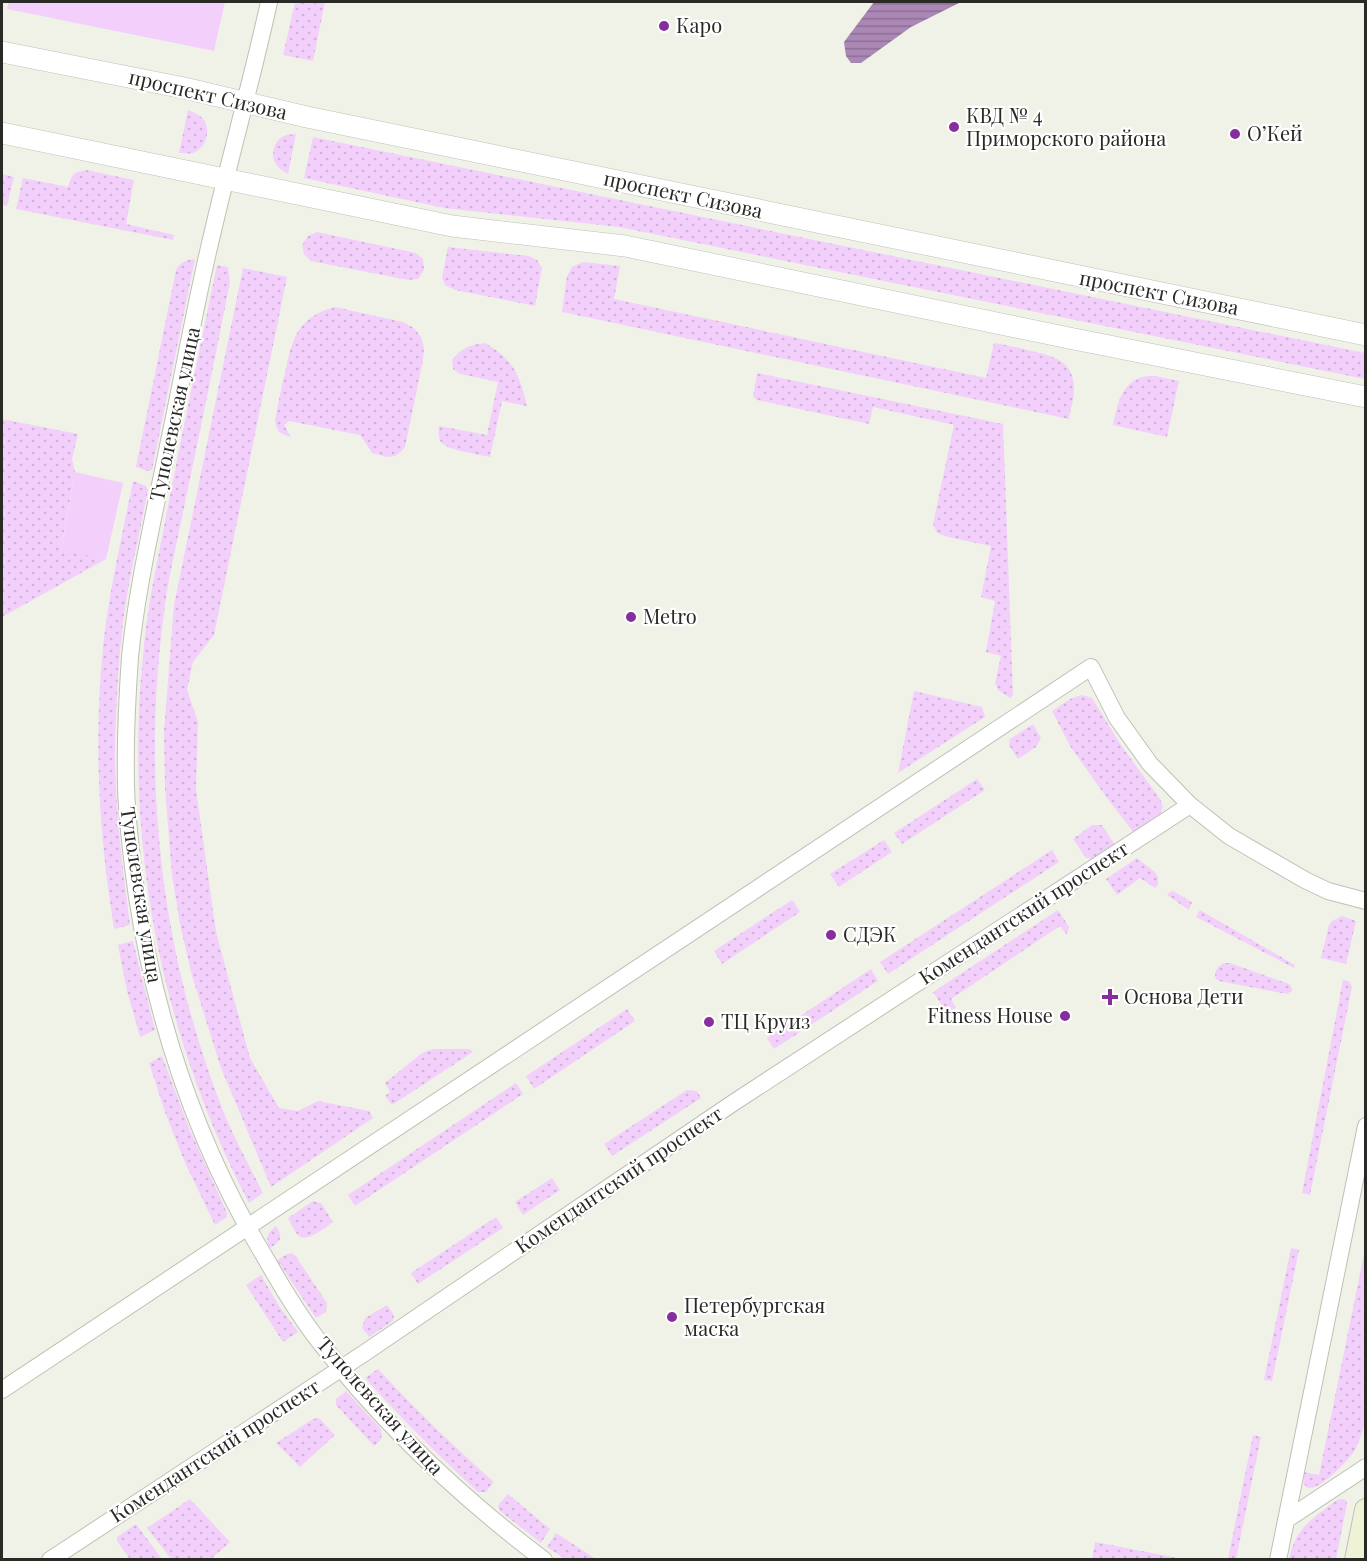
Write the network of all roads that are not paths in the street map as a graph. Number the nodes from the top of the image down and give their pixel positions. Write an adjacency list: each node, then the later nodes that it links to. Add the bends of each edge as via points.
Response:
1 (269, 2): 3 (street, Туполевская улица)
2 (2, 52): 3 (street, проспект Сизова)
3 (245, 102): 5 (street, Туполевская улица); 6 (street, проспект Сизова)
4 (2, 133): 5 (street)
5 (226, 180): 7 (street, via 452,226 625,246); 11 (street, Туполевская улица, via 140,587 126,719 126,789 132,860 154,986 198,1126)
6 (1365, 335)
7 (1365, 397)
8 (1190, 805): 9 (street, via 1229,836 1305,880); 11 (street, via 1150,764 1117,718 1091,667); 12 (street, Комендантский проспект, via 733,1102)
9 (1365, 902)
10 (1365, 1126): 16 (street)
11 (246, 1227): 12 (street, Туполевская улица, via 289,1299); 13 (street)
12 (341, 1368): 17 (street, Комендантский проспект); 18 (street, Туполевская улица, via 437,1470)
13 (2, 1390)
14 (1365, 1467): 16 (street)
15 (1365, 1510): 20 (main road)
16 (1286, 1520): 19 (street)
17 (50, 1560)
18 (544, 1560)
19 (1278, 1560)
20 (1356, 1560)

